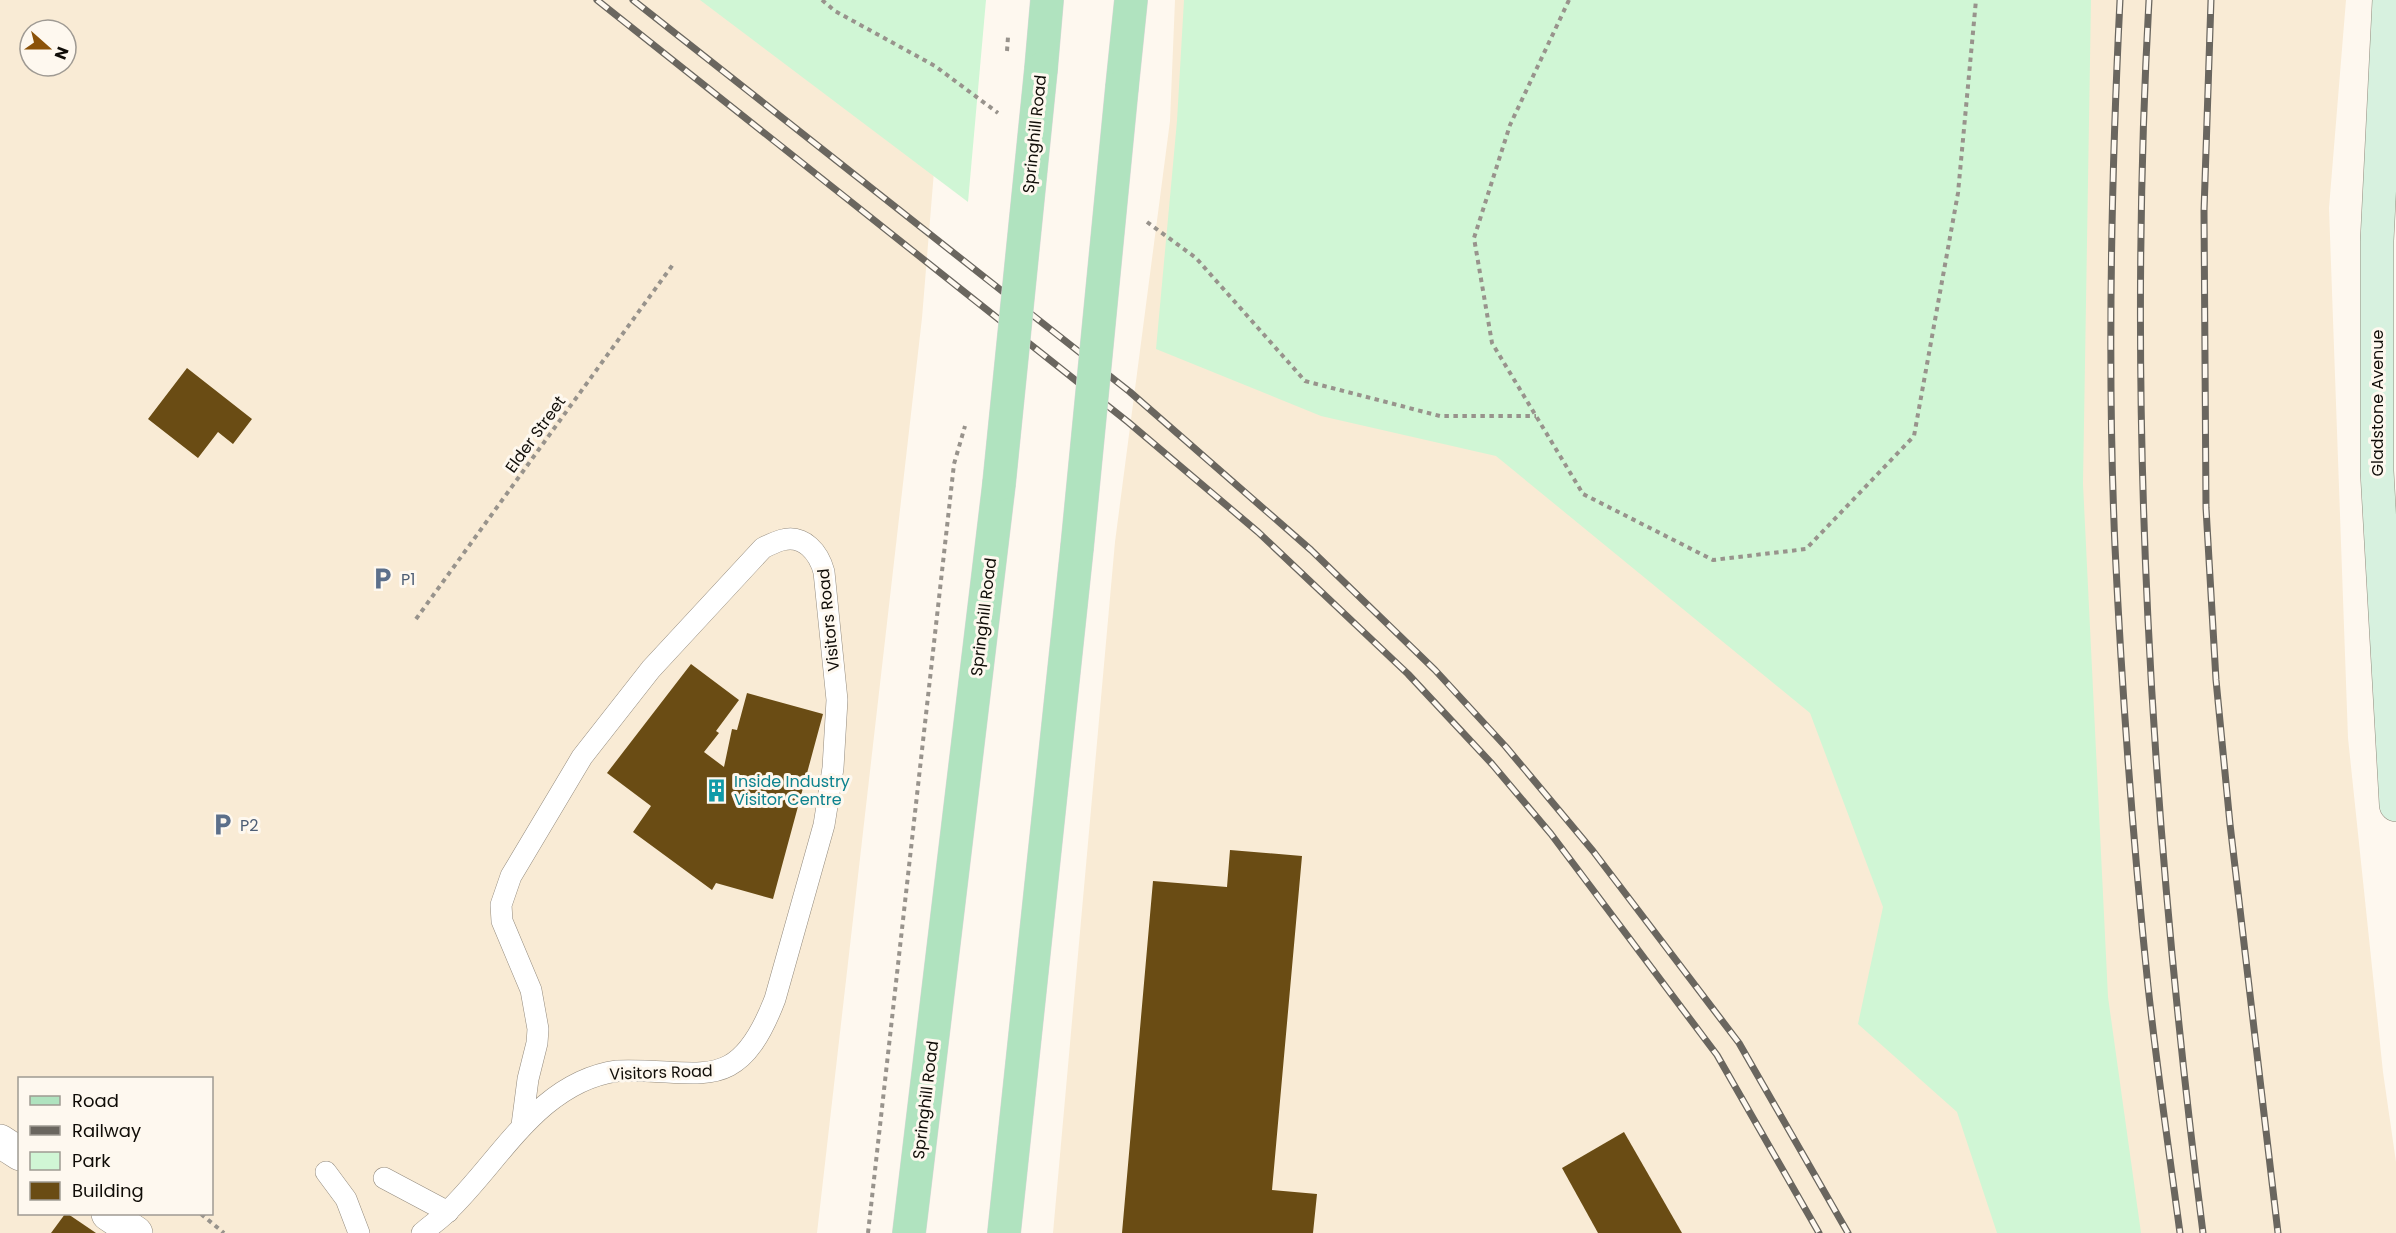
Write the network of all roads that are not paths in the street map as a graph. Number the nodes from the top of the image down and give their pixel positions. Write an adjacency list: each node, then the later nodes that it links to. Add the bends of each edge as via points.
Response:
1 (1047, 0): 16 (main road, Springhill Road, bridge, via 999,484)
2 (1131, 0): 17 (main road, bridge)
3 (2389, 0): 4 (main road, Gladstone Avenue, via 2377,241 2377,471)
4 (2396, 806)
5 (522, 1125): 5 (lane, Visitors Road, via 577,1084 606,1072 696,1073 733,1065 766,1023 824,825 837,729 824,572 817,554 804,543 781,540 763,548 651,669 582,757 511,876 501,905 502,921 531,990 538,1029); 10 (lane, Visitors Road)
6 (0, 1141): 7 (street)
7 (18, 1153)
8 (326, 1172): 13 (lane, via 346,1199)
9 (384, 1178): 10 (lane)
10 (447, 1212): 14 (lane, Visitors Road); 15 (lane, Visitors Road)
11 (109, 1215): 12 (street)
12 (136, 1233)
13 (358, 1233)
14 (422, 1233)
15 (438, 1233)
16 (909, 1233)
17 (1004, 1233)

